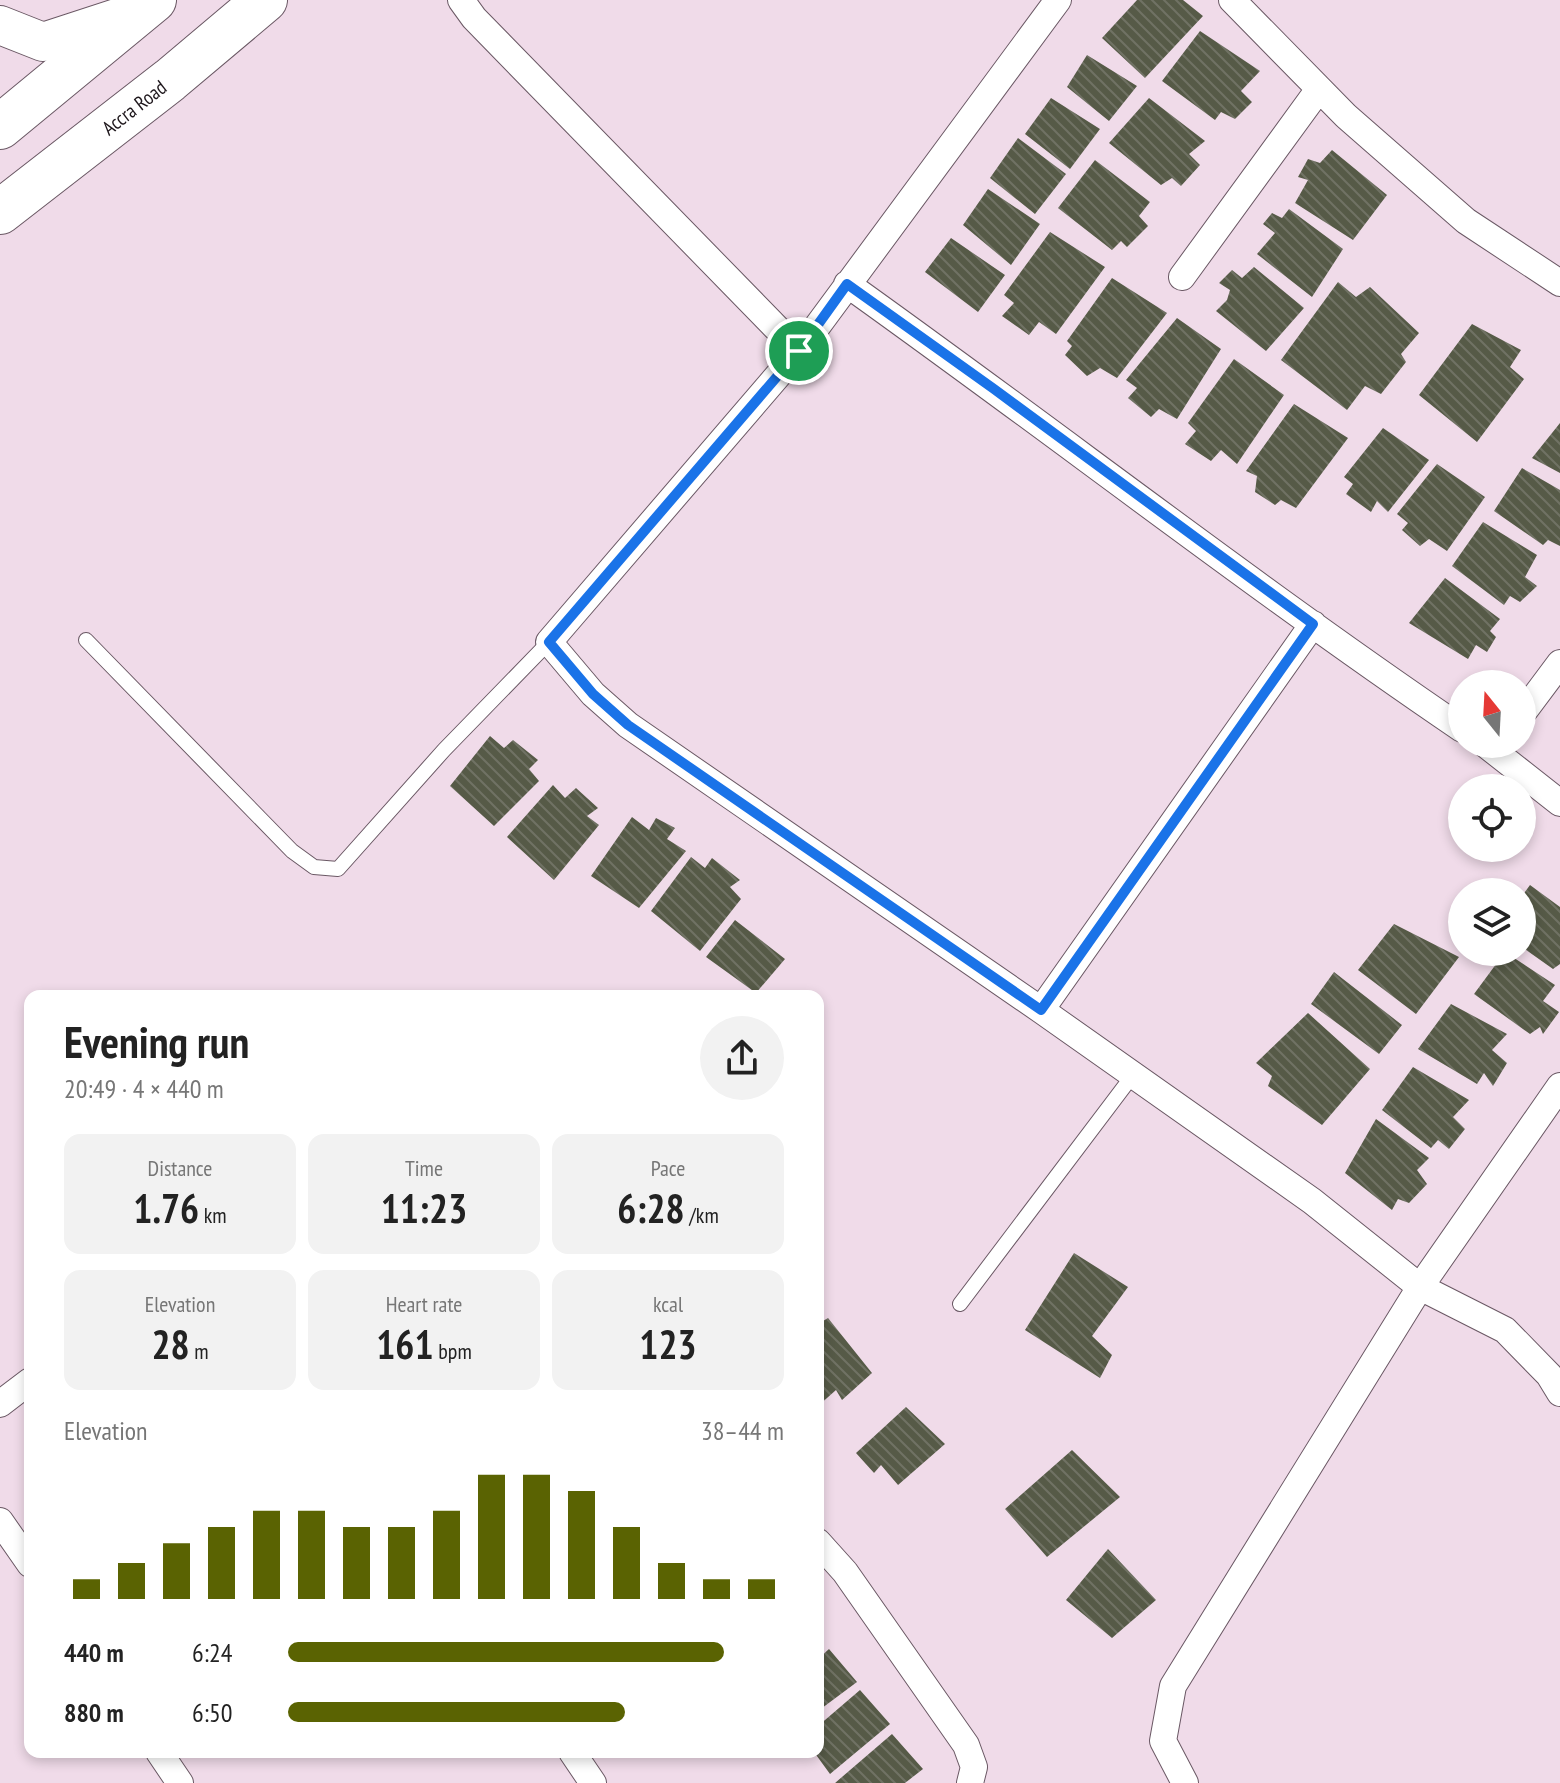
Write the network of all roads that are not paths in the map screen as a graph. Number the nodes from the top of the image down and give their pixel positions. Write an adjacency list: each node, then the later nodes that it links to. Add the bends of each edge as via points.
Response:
1 (265, 0): 9 (highway, Accra Road)
2 (1058, 0): 12 (street)
3 (1232, 0): 7 (street)
4 (148, 5): 6 (street, via 43,42); 8 (highway)
5 (468, 9): 13 (street)
6 (0, 25)
7 (1319, 89): 10 (street); 11 (street, via 1466,221)
8 (0, 127)
9 (0, 212)
10 (1182, 277)
11 (1560, 283)
12 (847, 284): 13 (street); 14 (street)
13 (799, 351): 16 (street)
14 (1313, 624): 19 (street); 22 (street)
15 (86, 640): 16 (lane, via 292,851 314,867 338,869)
16 (549, 642): 22 (street, via 628,725)
17 (1560, 663): 18 (street)
18 (1536, 695)
19 (1448, 719)
20 (1507, 758): 21 (street)
21 (1560, 803)
22 (1041, 1010): 23 (street)
23 (1133, 1075): 25 (street, via 1312,1201); 26 (lane)
24 (1560, 1086): 25 (street)
25 (1420, 1287): 28 (street, via 1505,1330); 38 (street, via 1173,1686 1163,1741)
26 (960, 1304)
27 (24, 1386): 29 (street)
28 (1560, 1393)
29 (0, 1404)
30 (0, 1521): 32 (street)
31 (824, 1549): 37 (street, via 966,1745 974,1767)
32 (24, 1555)
33 (163, 1758): 35 (street)
34 (576, 1758): 36 (street)
35 (180, 1783)
36 (593, 1783)
37 (970, 1783)
38 (1185, 1783)

